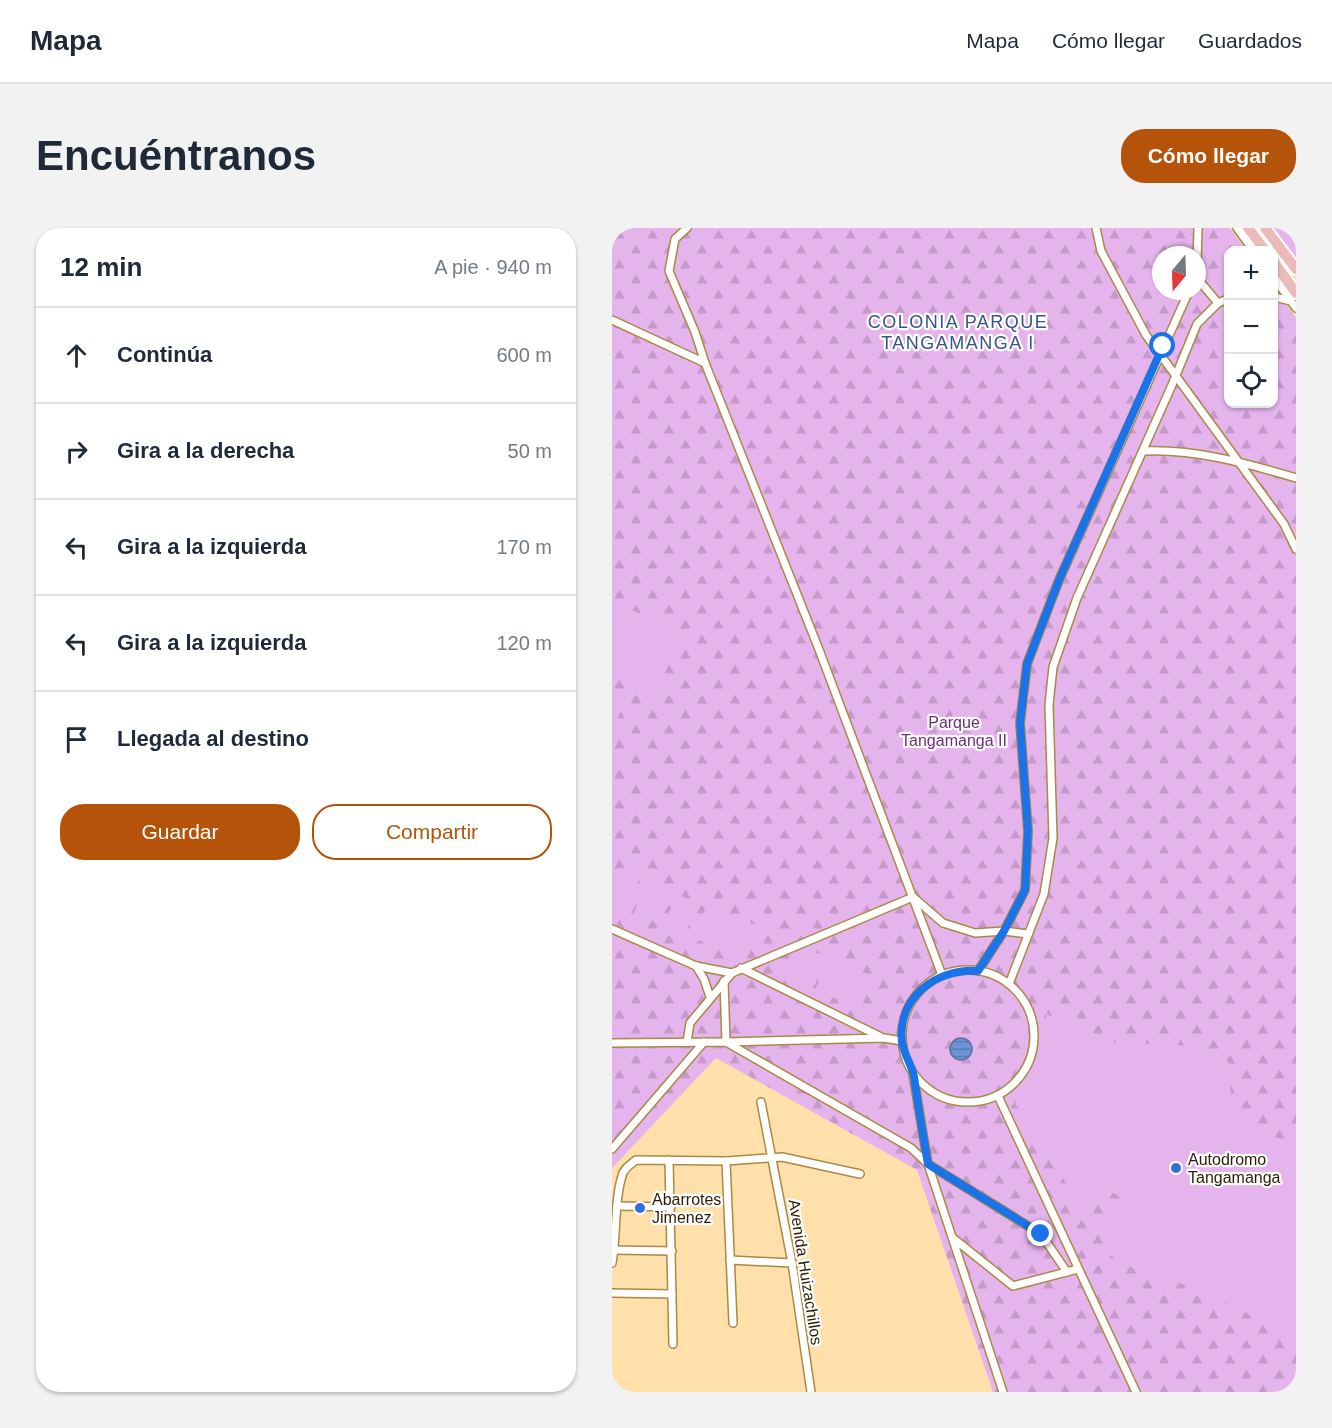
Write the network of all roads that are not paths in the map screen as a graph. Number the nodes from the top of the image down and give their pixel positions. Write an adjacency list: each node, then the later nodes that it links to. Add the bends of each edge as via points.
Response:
1 (687, 228): 24 (street, via 675,239 669,271)
2 (1096, 228): 23 (street, via 1101,251 1146,335)
3 (1237, 228): 10 (street)
4 (1248, 228): 11 (main road)
5 (1265, 228): 13 (main road)
6 (1291, 228): 8 (street)
7 (1199, 229): 9 (street)
8 (1296, 235)
9 (1198, 246)
10 (1250, 246)
11 (1262, 246)
12 (1278, 269): 17 (main road)
13 (1296, 269)
14 (1278, 282): 17 (street)
15 (1206, 289): 20 (street)
16 (1278, 297): 17 (street)
17 (1294, 299): 21 (street)
18 (1185, 300): 23 (street)
19 (1226, 300): 20 (street)
20 (1218, 303): 25 (street, via 1197,324)
21 (1296, 308)
22 (612, 320): 24 (street)
23 (1160, 352): 25 (street); 32 (street, via 1059,580 1027,664 1020,723 1028,831 1025,890)
24 (705, 363): 30 (street)
25 (1176, 376): 26 (street); 27 (street)
26 (1143, 451): 27 (street, via 1169,450); 33 (street, via 1077,598 1053,667 1053,838 1044,894)
27 (1237, 460): 28 (street); 29 (street, via 1284,524)
28 (1296, 478)
29 (1296, 549)
30 (913, 897): 32 (street, via 943,923 975,933); 35 (street); 38 (street)
31 (612, 929): 34 (street)
32 (1004, 931): 33 (street); 36 (street)
33 (1028, 934): 40 (street)
34 (696, 966): 37 (street); 41 (street)
35 (741, 968): 37 (street); 42 (street)
36 (978, 971): 38 (street); 40 (street)
37 (732, 973): 39 (street)
38 (942, 975): 43 (street, via 928,983 909,1007)
39 (724, 981): 41 (street); 46 (street)
40 (1009, 984): 49 (street, via 1029,1010 1034,1044 1021,1076)
41 (710, 997): 44 (street, via 690,1023)
42 (884, 1038): 43 (street); 46 (street)
43 (902, 1041): 48 (street)
44 (687, 1042): 45 (street); 47 (street)
45 (704, 1042): 46 (street); 51 (street)
46 (726, 1042): 55 (street, via 911,1148)
47 (612, 1043)
48 (913, 1072): 49 (street, via 936,1094 950,1100 982,1101); 55 (street)
49 (998, 1096): 66 (street)
50 (761, 1102): 52 (street, Avenida Huizachillos)
51 (612, 1149)
52 (772, 1157): 54 (street); 56 (street); 65 (street, Avenida Huizachillos)
53 (669, 1160): 54 (street); 57 (street, via 636,1160 628,1166); 58 (street)
54 (726, 1161): 63 (street)
55 (928, 1164): 60 (street); 67 (street, via 1041,1234)
56 (860, 1174)
57 (617, 1206): 58 (street); 59 (street)
58 (671, 1207): 62 (street)
59 (614, 1218): 61 (street)
60 (952, 1237): 67 (street, via 1013,1286); 73 (street)
61 (614, 1250): 62 (street); 64 (street)
62 (672, 1251): 69 (street)
63 (730, 1260): 65 (street); 70 (street)
64 (612, 1263)
65 (792, 1263): 72 (street, Avenida Huizachillos)
66 (1078, 1269): 67 (street); 74 (street)
67 (1067, 1272)
68 (612, 1293): 69 (street)
69 (672, 1294): 71 (street)
70 (733, 1323)
71 (673, 1344)
72 (811, 1392)
73 (1003, 1392)
74 (1136, 1392)

